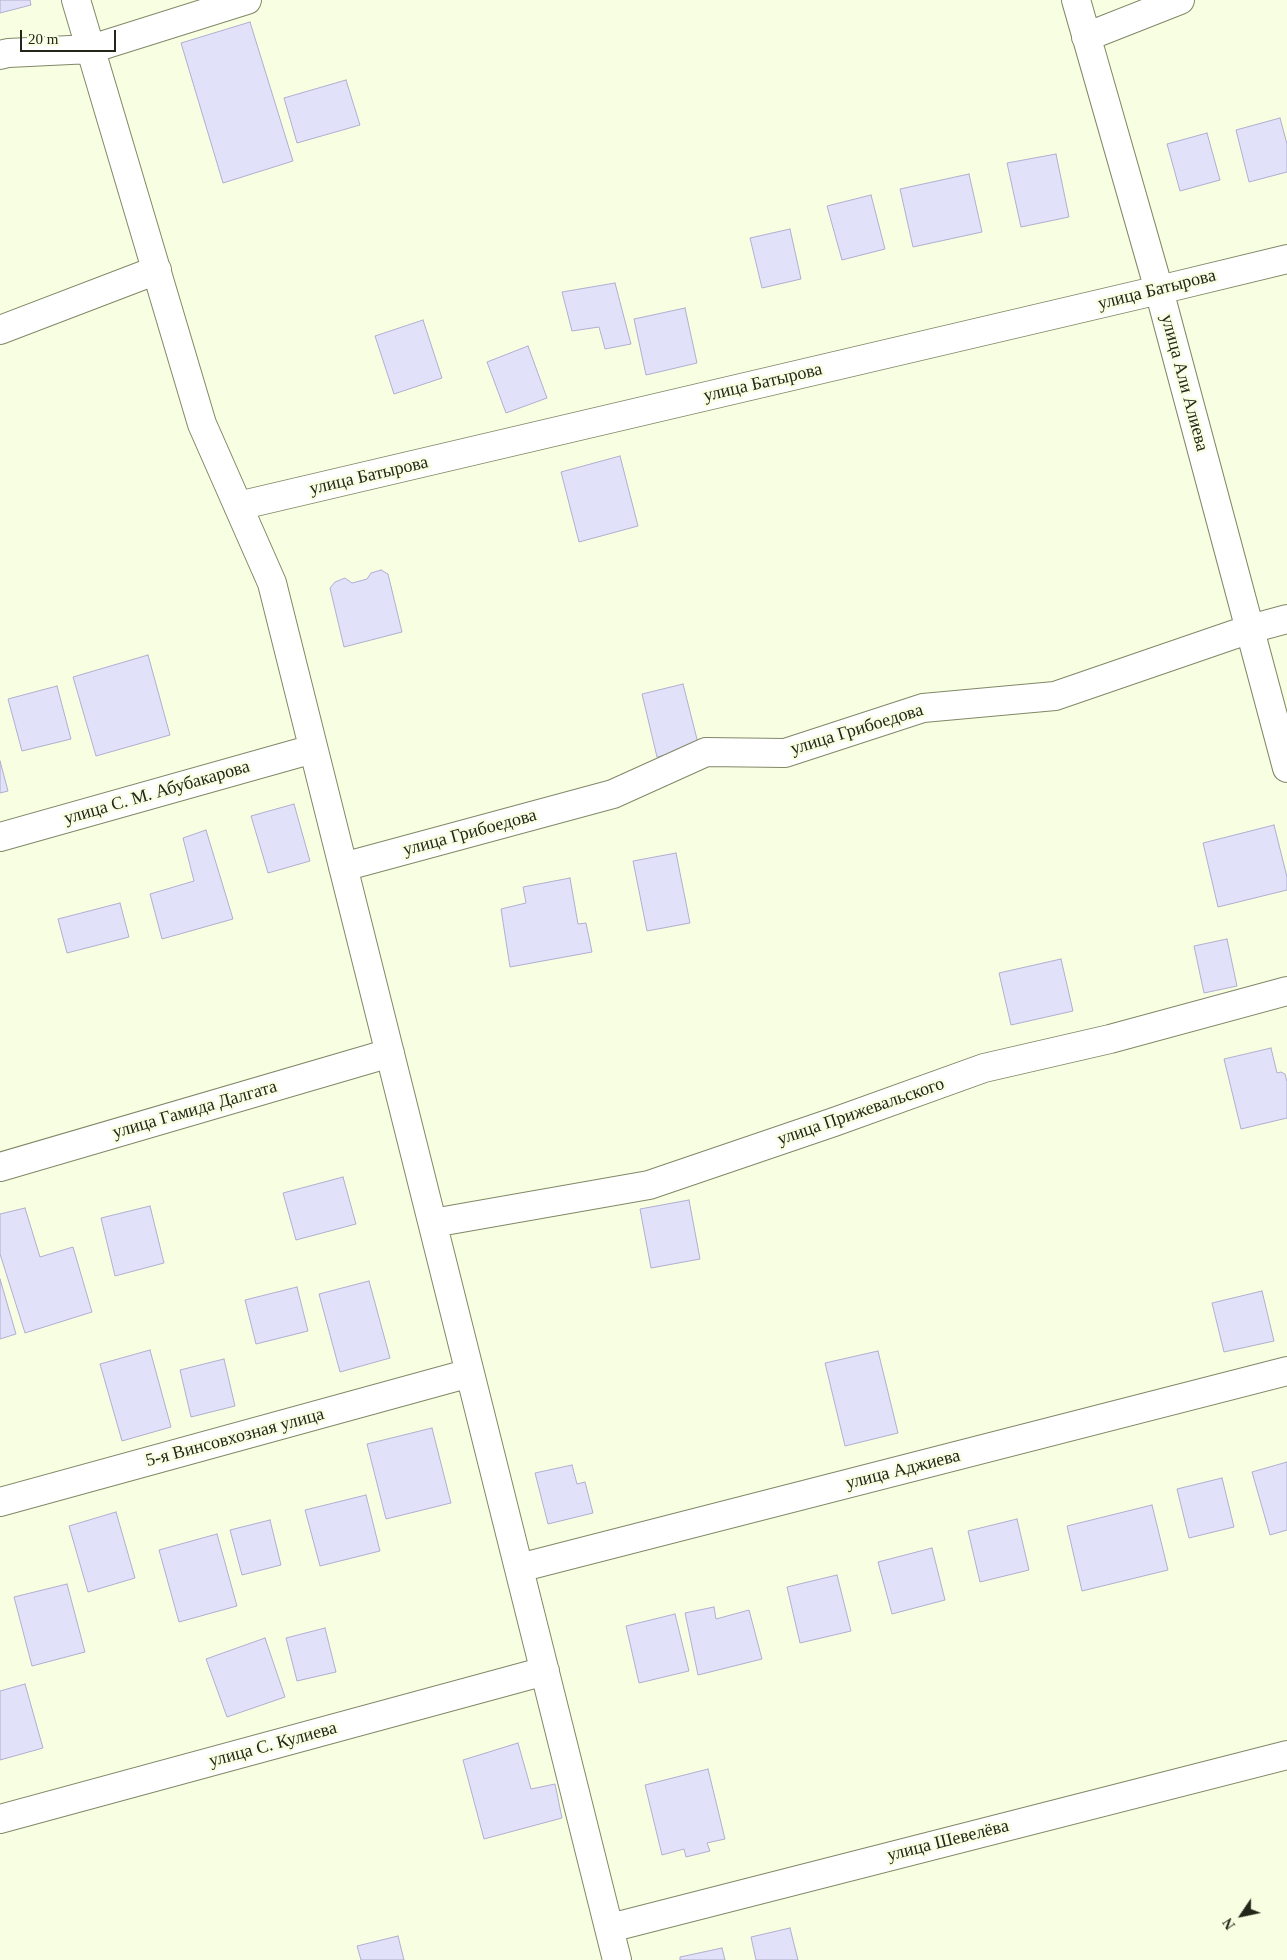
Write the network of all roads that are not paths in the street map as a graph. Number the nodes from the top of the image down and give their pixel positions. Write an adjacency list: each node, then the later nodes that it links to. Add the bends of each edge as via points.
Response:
1 (76, 0): 6 (street)
2 (247, 0): 6 (street)
3 (1076, 0): 5 (street, улица Али Алиева)
4 (1180, 0): 5 (street)
5 (1086, 37): 10 (street, улица Али Алиева)
6 (91, 49): 7 (street); 9 (street)
7 (0, 55)
8 (1287, 259): 10 (street, улица Батырова)
9 (156, 270): 11 (street); 12 (street, via 202,424)
10 (1159, 290): 12 (street, улица Батырова); 14 (street, улица Али Алиева)
11 (0, 330)
12 (238, 506): 15 (street, via 272,583)
13 (1287, 619): 14 (street, улица Грибоедова)
14 (1250, 629): 16 (street, улица Али Алиева); 18 (street, улица Грибоедова, via 1054,696 923,708 785,754 706,752 613,794)
15 (314, 749): 17 (street, улица С. М. Абубакарова); 18 (street)
16 (1287, 768)
17 (0, 837)
18 (343, 867): 20 (street)
19 (1287, 991): 22 (street, улица Прижевальского, via 1110,1039 984,1068 649,1185)
20 (390, 1054): 21 (street, улица Гамида Далгата); 22 (street)
21 (0, 1167)
22 (433, 1223): 24 (street)
23 (1287, 1371): 26 (street, улица Аджиева)
24 (470, 1373): 25 (street, 5-я Винсовхозная улица); 26 (street)
25 (0, 1502)
26 (519, 1568): 27 (street)
27 (545, 1671): 29 (street, улица С. Кулиева); 30 (street)
28 (1287, 1755): 30 (street, улица Шевелёва)
29 (0, 1819)
30 (610, 1928): 31 (street)
31 (617, 1960)

